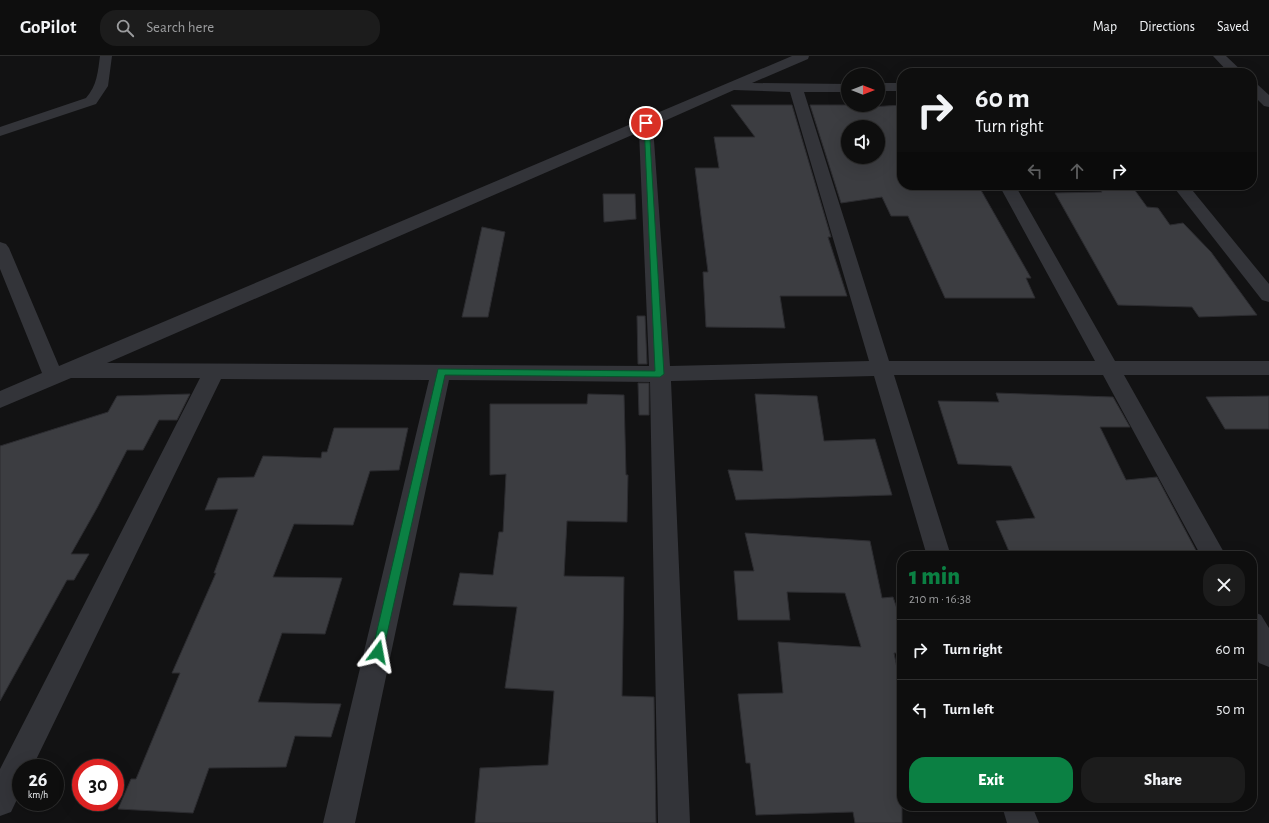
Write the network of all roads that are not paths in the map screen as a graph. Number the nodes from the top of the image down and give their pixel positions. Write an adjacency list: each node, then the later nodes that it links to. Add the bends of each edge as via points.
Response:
1 (106, 56): 15 (street, via 105,76 91,101)
2 (803, 56): 7 (street)
3 (1219, 56): 4 (street)
4 (1232, 68)
5 (1257, 86): 6 (street)
6 (1269, 86)
7 (730, 87): 10 (street); 14 (street)
8 (885, 87): 9 (street)
9 (897, 87)
10 (796, 88): 11 (street); 20 (street)
11 (841, 88)
12 (1257, 91): 13 (street)
13 (1269, 102)
14 (646, 123): 25 (street); 26 (street)
15 (0, 132)
16 (1010, 190): 21 (street)
17 (1184, 190): 19 (street)
18 (0, 248): 25 (street)
19 (1269, 296)
20 (881, 368): 21 (street); 26 (street); 28 (street)
21 (1108, 368): 22 (street); 29 (street)
22 (1269, 368)
23 (214, 371): 24 (street); 25 (street); 32 (street)
24 (441, 372): 26 (street); 34 (street)
25 (62, 374): 27 (street)
26 (660, 374): 35 (street)
27 (0, 400)
28 (938, 551)
29 (1211, 551)
30 (1257, 633): 31 (street)
31 (1269, 654)
32 (0, 801)
33 (1019, 811): 36 (street)
34 (339, 823)
35 (674, 823)
36 (1023, 823)

